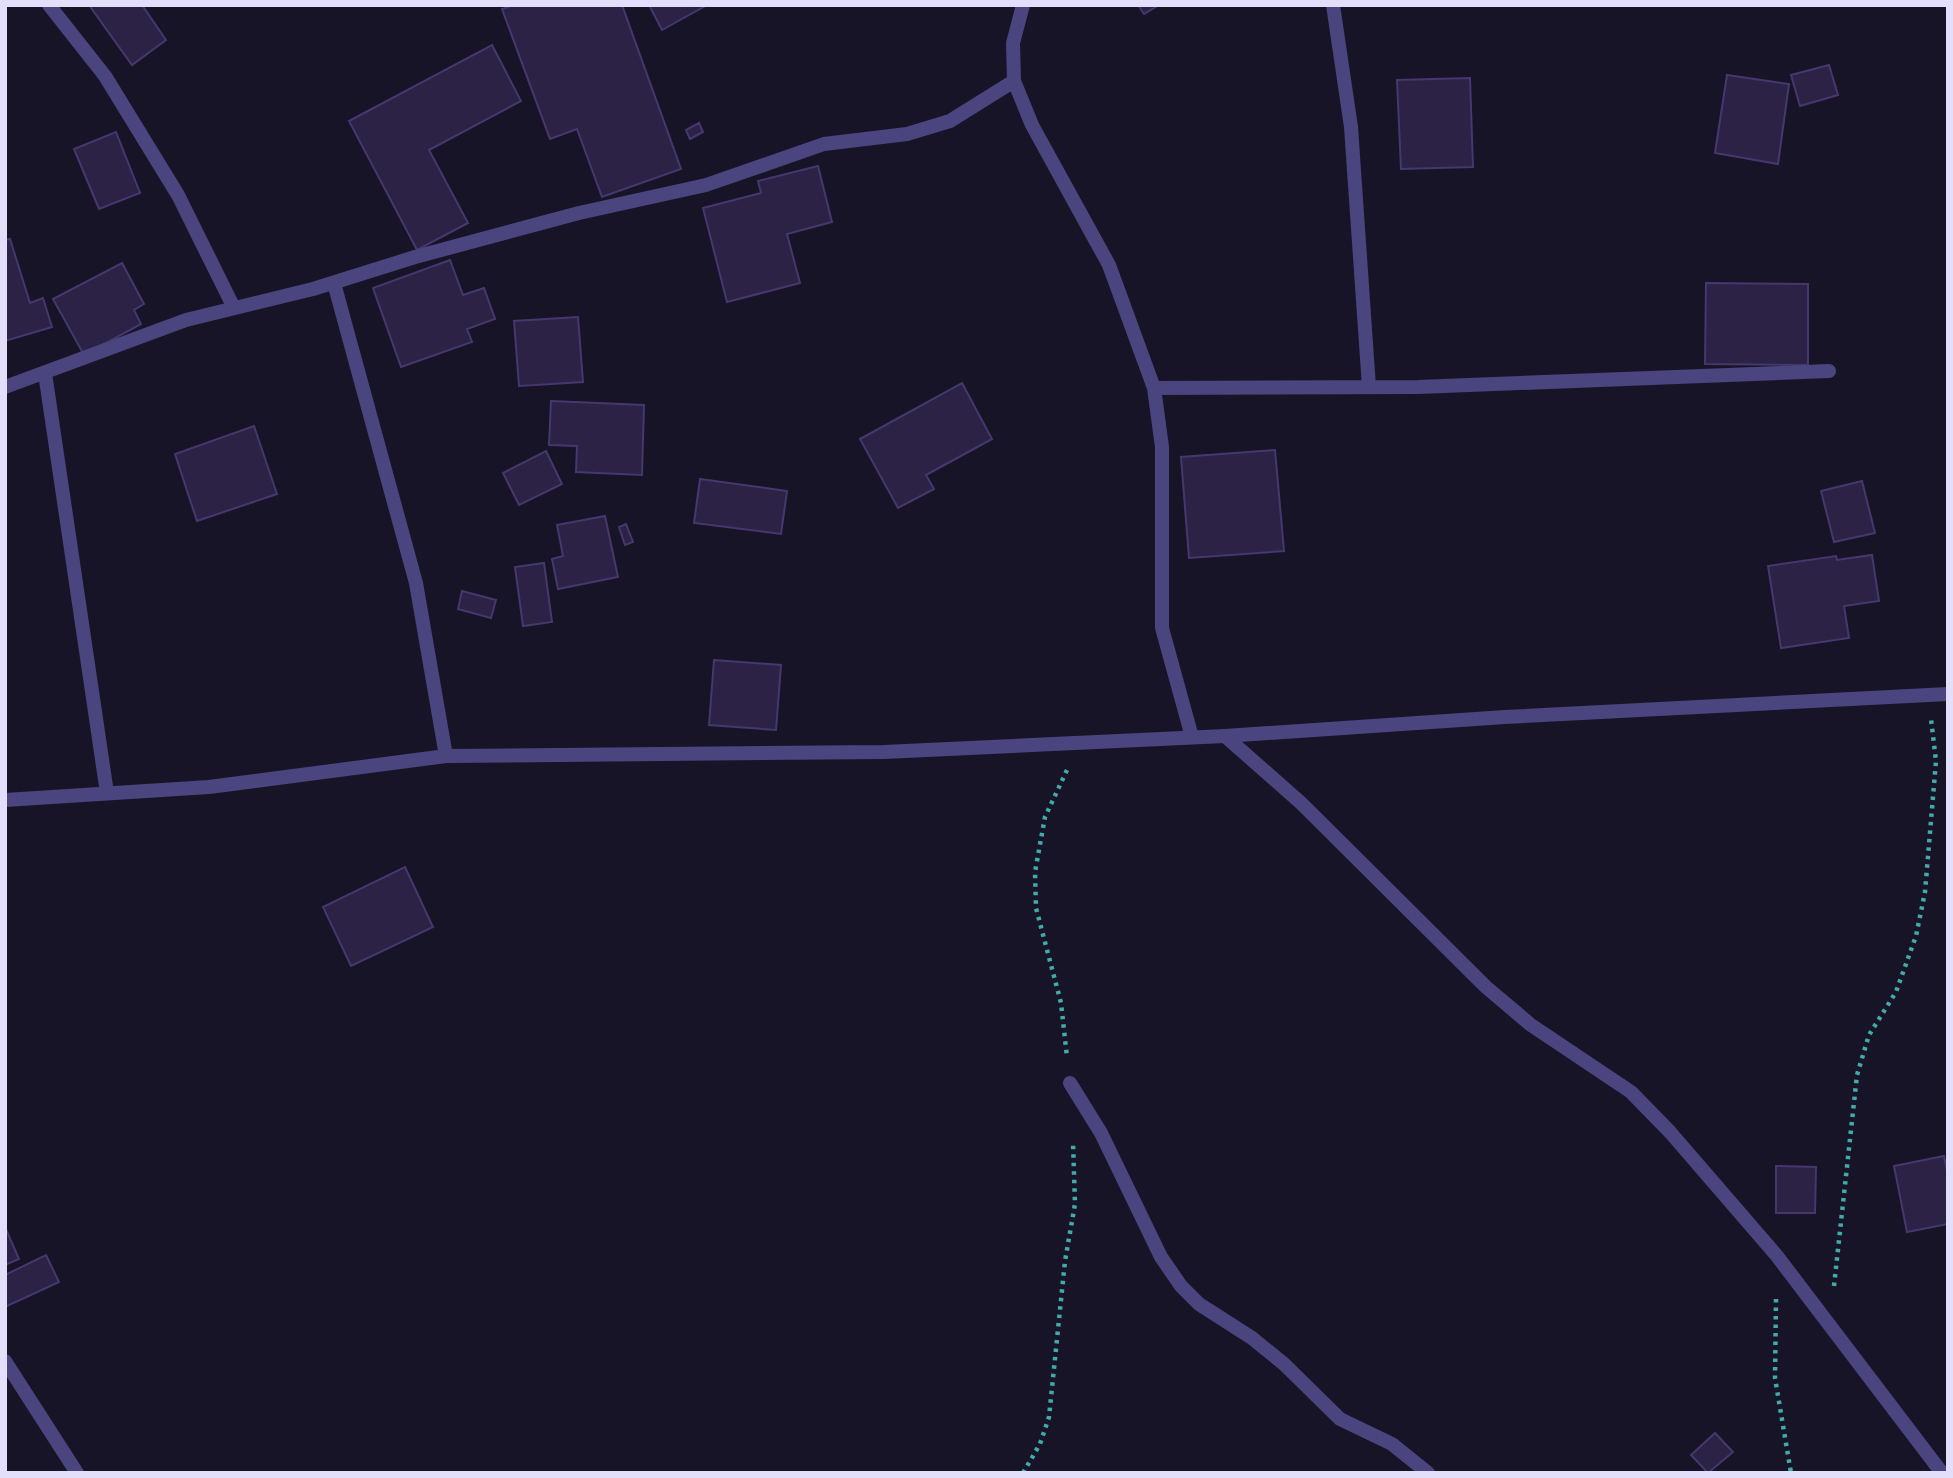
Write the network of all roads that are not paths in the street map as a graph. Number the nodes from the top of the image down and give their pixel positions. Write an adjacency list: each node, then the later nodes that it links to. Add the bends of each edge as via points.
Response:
1 (49, 5): 6 (street, via 105,76 178,195)
2 (1023, 5): 4 (street, via 1013,43)
3 (1333, 5): 10 (street, via 1351,127)
4 (1014, 81): 5 (street, via 950,121 907,134 824,144 706,185 579,213); 11 (street, via 1032,125 1109,265)
5 (334, 283): 6 (street); 15 (street, via 416,583)
6 (234, 308): 8 (street, via 186,320)
7 (1829, 371): 10 (street)
8 (45, 373): 9 (street); 16 (street)
9 (5, 387)
10 (1369, 387): 11 (street)
11 (1154, 388): 14 (street, via 1162,447 1162,628)
12 (1948, 694): 13 (street)
13 (1225, 736): 14 (street); 22 (street, via 1301,803 1486,987 1531,1025 1631,1092 1671,1132 1777,1256)
14 (1192, 737): 15 (street, via 884,752)
15 (446, 756): 16 (street, via 209,786)
16 (107, 793): 17 (street)
17 (5, 800)
18 (1070, 1083): 21 (street, via 1101,1133 1161,1257 1181,1286 1284,1364 1340,1419 1392,1444)
19 (5, 1361): 20 (street)
20 (77, 1473)
21 (1428, 1473)
22 (1941, 1473)

